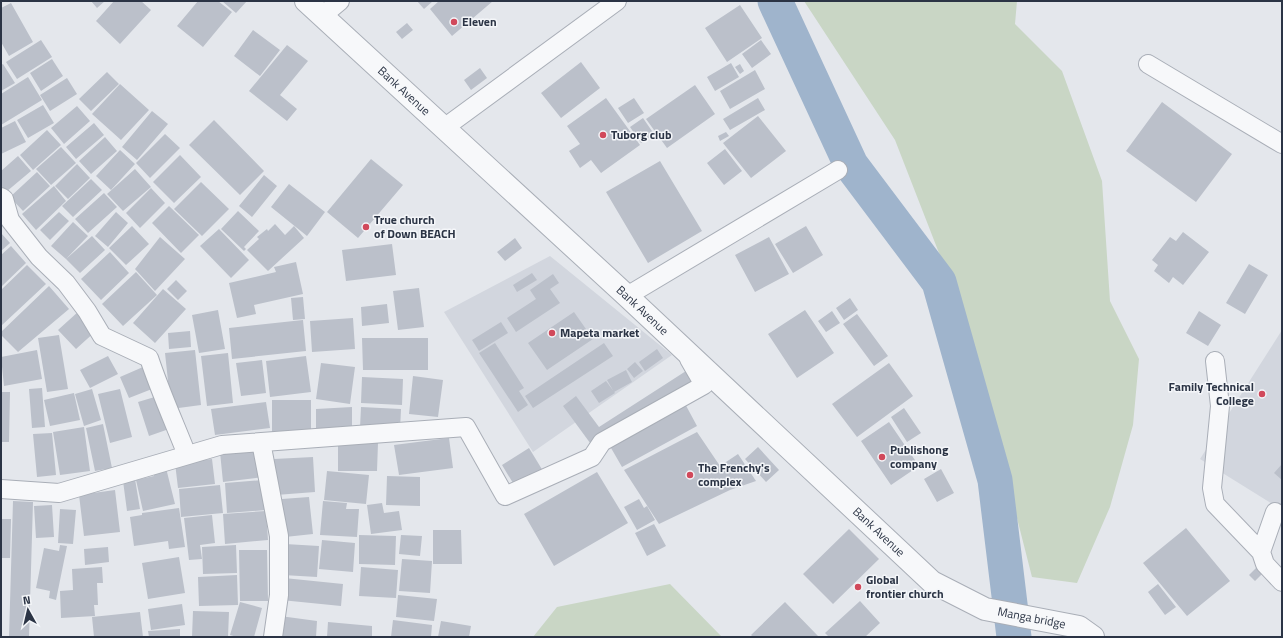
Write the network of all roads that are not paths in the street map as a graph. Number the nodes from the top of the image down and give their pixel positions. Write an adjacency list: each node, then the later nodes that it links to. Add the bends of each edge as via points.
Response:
1 (306, 1): 4 (street, Bank Avenue)
2 (340, 1): 4 (street)
3 (616, 1): 6 (street)
4 (322, 16): 6 (street, Bank Avenue)
5 (1148, 64): 7 (street)
6 (444, 128): 10 (street, Bank Avenue)
7 (1282, 144)
8 (838, 170): 10 (street)
9 (1, 197): 14 (street, via 4,199 10,220 39,257 66,283 102,336 149,358)
10 (627, 296): 11 (street, Bank Avenue)
11 (682, 348): 13 (street, via 704,385 602,442 592,457 506,496 466,427); 19 (street, Bank Avenue, via 932,582)
12 (1215, 361): 17 (street, via 1220,406 1212,488 1215,504)
13 (261, 442): 14 (street, via 222,445); 21 (street, via 280,536 279,595)
14 (187, 455): 15 (street, via 59,493)
15 (1, 489)
16 (1275, 512): 17 (street)
17 (1261, 552): 18 (street, via 1265,564)
18 (1282, 582)
19 (985, 609): 20 (street, Manga bridge)
20 (1086, 632)
21 (273, 637)

